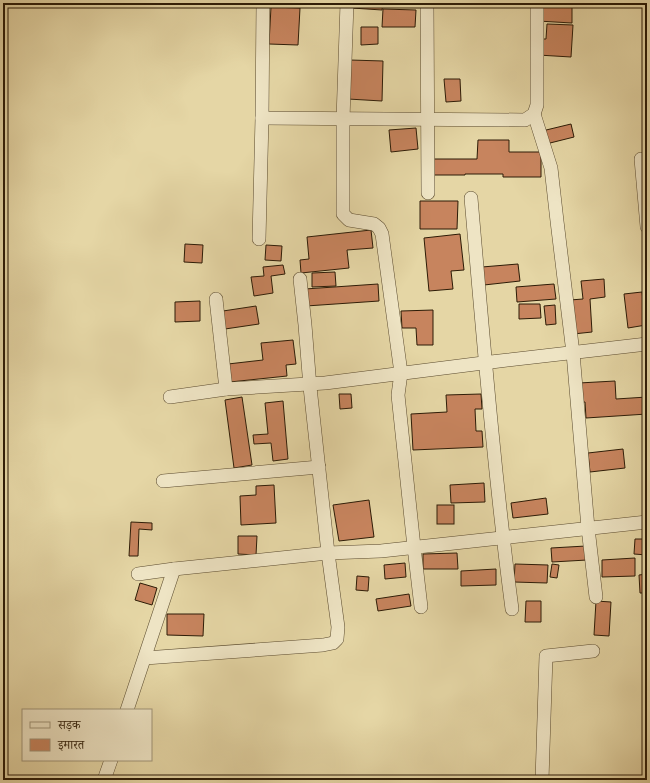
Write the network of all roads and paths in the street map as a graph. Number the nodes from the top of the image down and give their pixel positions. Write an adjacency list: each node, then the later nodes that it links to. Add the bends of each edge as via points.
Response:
1 (263, 3): 6 (street)
2 (346, 3): 7 (street)
3 (427, 3): 8 (street)
4 (537, 3): 5 (street, via 537,105)
5 (534, 114): 8 (street, via 524,120); 17 (street, via 552,168)
6 (262, 118): 7 (street); 13 (street)
7 (343, 119): 8 (street); 19 (street, via 343,214 350,220 374,224 382,234)
8 (428, 120): 10 (street)
9 (640, 159): 12 (street)
10 (428, 193)
11 (471, 198): 18 (street)
12 (647, 227)
13 (259, 239)
14 (300, 279): 20 (street)
15 (216, 300): 21 (street)
16 (647, 344): 17 (street)
17 (573, 353): 18 (street); 26 (street)
18 (485, 363): 19 (street); 27 (street)
19 (401, 373): 20 (street); 28 (street, via 398,395)
20 (310, 384): 21 (street); 23 (street)
21 (226, 389): 22 (street)
22 (170, 397)
23 (319, 467): 24 (street); 29 (street)
24 (163, 482)
25 (647, 522): 26 (street)
26 (588, 528): 27 (street); 32 (street)
27 (502, 538): 28 (street); 34 (street)
28 (414, 547): 29 (street); 33 (street)
29 (328, 553): 30 (street); 36 (street, via 338,627 337,638 333,643)
30 (174, 569): 31 (street); 36 (street)
31 (138, 574)
32 (596, 596)
33 (421, 607)
34 (512, 609)
35 (593, 651): 40 (street, via 546,656)
36 (144, 658): 37 (street)
37 (127, 709)
38 (111, 761): 39 (street)
39 (104, 780)
40 (542, 780)

